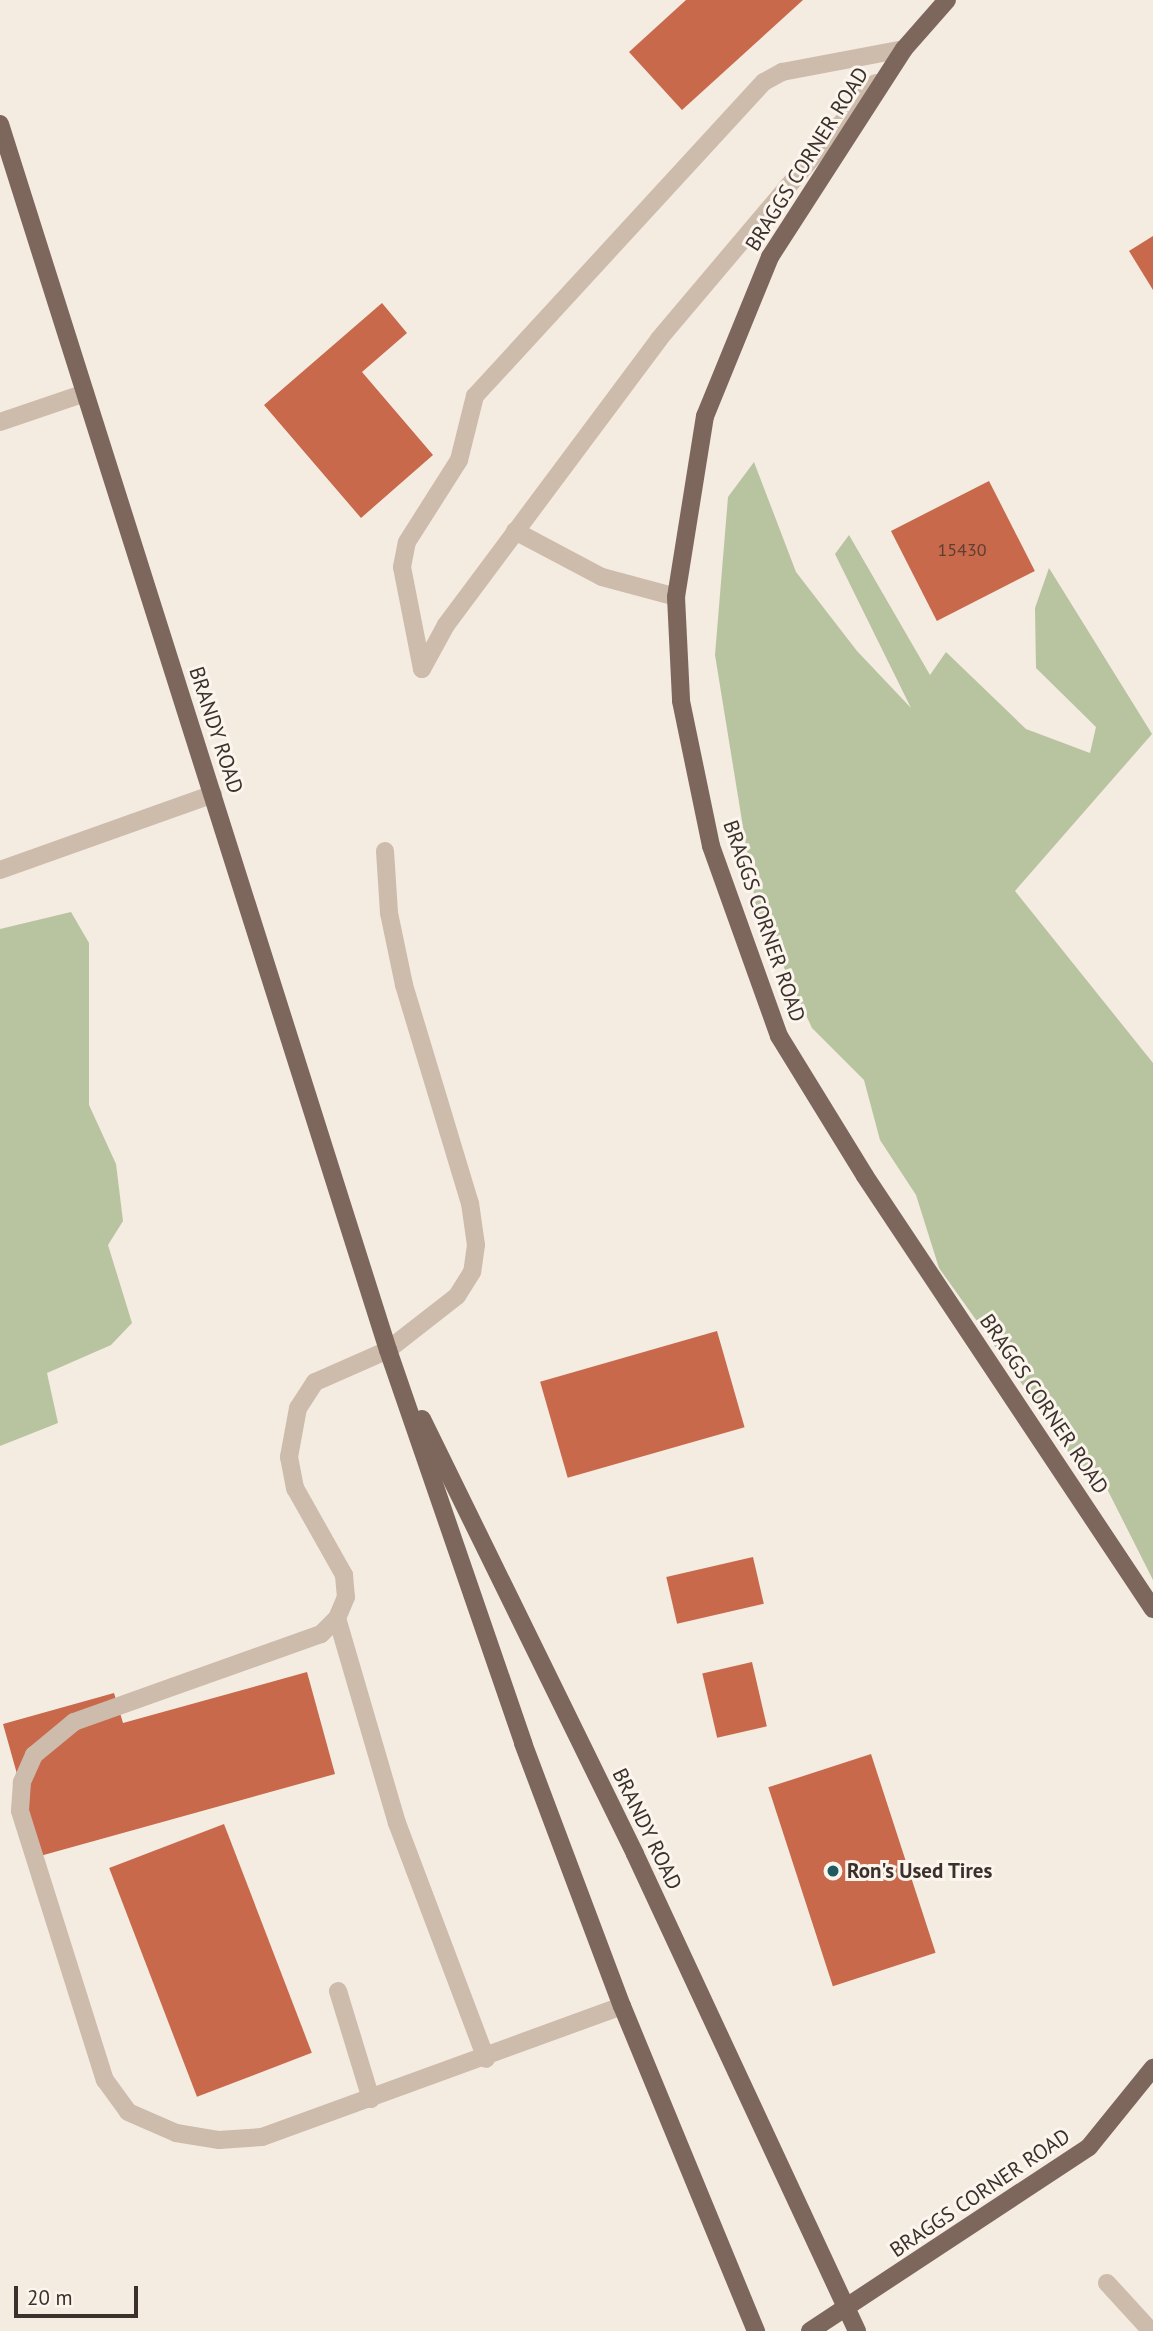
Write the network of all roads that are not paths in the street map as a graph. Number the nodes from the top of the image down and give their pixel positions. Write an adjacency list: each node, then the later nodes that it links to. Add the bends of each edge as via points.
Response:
1 (947, 0): 2 (main road, BRAGGS CORNER ROAD)
2 (904, 49): 6 (lane, via 659,339); 6 (lane, via 782,72 764,82 475,396 459,460 407,542 402,568 422,669 446,625); 7 (main road, BRAGGS CORNER ROAD, via 770,257 705,415)
3 (0, 124): 4 (main road, BRANDY ROAD)
4 (85, 393): 5 (lane); 8 (main road, BRANDY ROAD)
5 (0, 422)
6 (515, 531): 7 (lane, via 602,577)
7 (676, 597): 12 (main road, BRAGGS CORNER ROAD, via 681,701 711,846 779,1036 865,1176)
8 (213, 794): 10 (lane); 11 (main road, BRANDY ROAD)
9 (385, 850): 11 (lane, via 389,913 404,985 457,1153 477,1245 472,1272 457,1296)
10 (0, 870)
11 (388, 1350): 13 (lane, via 316,1382 290,1432 295,1488 344,1575 346,1597); 15 (main road, BRANDY ROAD, via 523,1743); 20 (main road, BRANDY ROAD, via 635,1854)
12 (1153, 1609)
13 (337, 1618): 16 (lane, via 397,1824); 18 (lane, via 321,1634 74,1722 34,1755 22,1782 20,1811 99,2065 128,2112 176,2133 219,2140 262,2137)
14 (338, 1990): 18 (lane)
15 (622, 2006): 16 (lane); 21 (main road, BRANDY ROAD)
16 (486, 2059): 18 (lane)
17 (1153, 2068): 20 (main road, BRAGGS CORNER ROAD, via 1089,2147)
18 (371, 2099)
19 (1107, 2283): 24 (lane)
20 (848, 2311): 22 (main road, BRAGGS CORNER ROAD); 23 (main road, BRANDY ROAD)
21 (755, 2331)
22 (810, 2331)
23 (858, 2331)
24 (1151, 2331)

